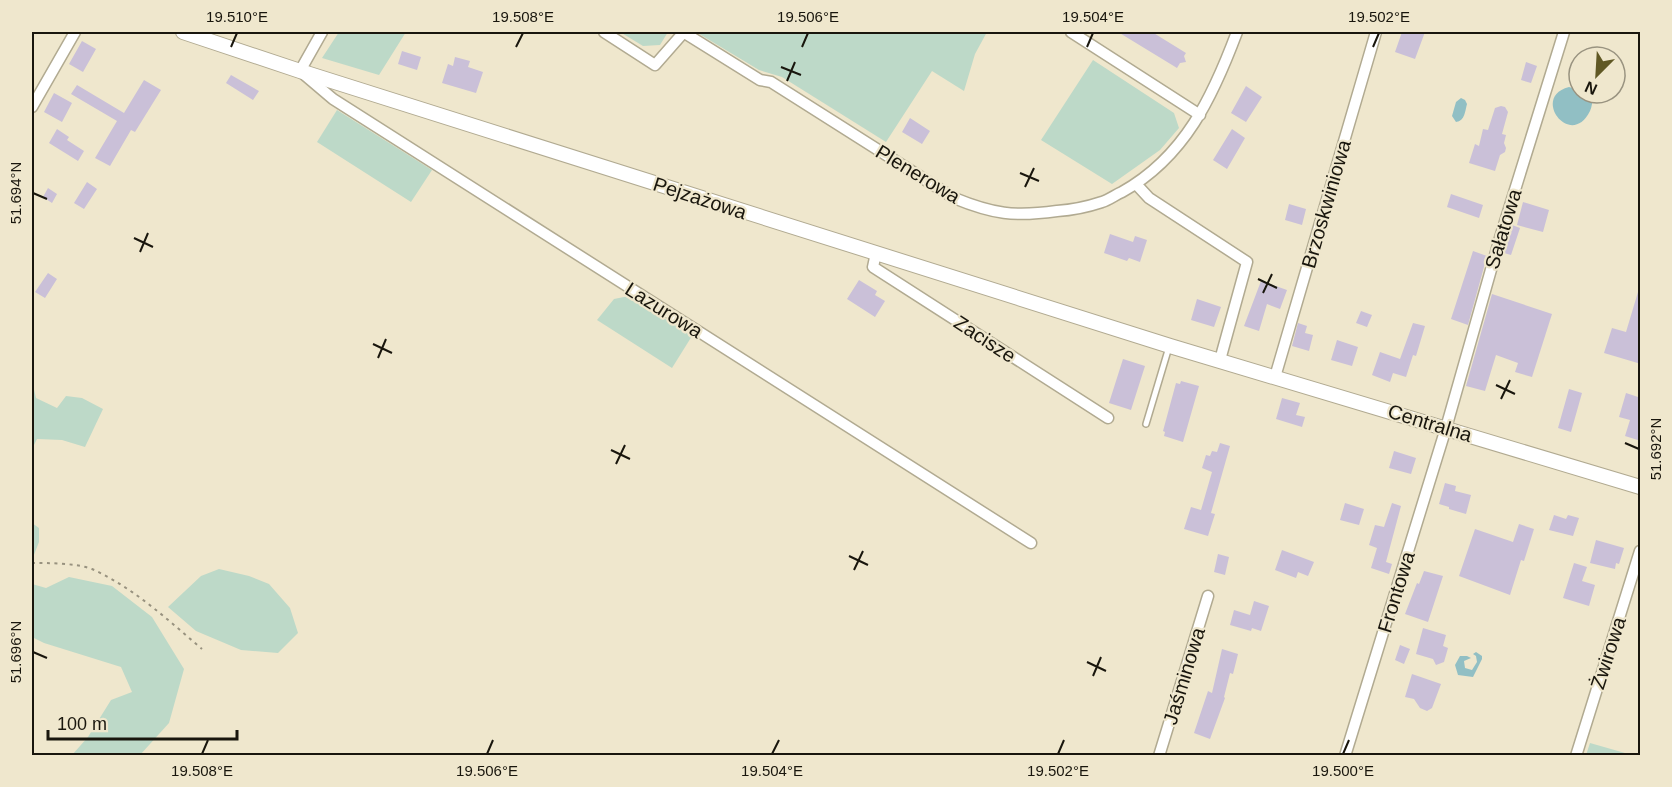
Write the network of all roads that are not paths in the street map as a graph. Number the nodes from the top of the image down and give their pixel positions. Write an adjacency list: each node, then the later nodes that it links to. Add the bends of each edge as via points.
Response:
1 (75, 32): 11 (street)
2 (183, 32): 10 (street, Pejzażowa)
3 (322, 32): 10 (street)
4 (604, 32): 5 (street, via 655,64)
5 (683, 32): 13 (street, Plenerowa, via 760,80 771,82 954,198 978,208 1019,214 1082,208)
6 (1071, 32): 12 (street)
7 (1237, 32): 12 (street, Plenerowa, via 1218,82)
8 (1376, 32): 17 (street, Brzoskwiniowa)
9 (1564, 32): 20 (street, Sałatowa)
10 (300, 71): 14 (street, Pejzażowa); 22 (street, Lazurowa, via 333,99)
11 (32, 108)
12 (1200, 115): 13 (street, Plenerowa, via 1170,155)
13 (1136, 184): 16 (street, via 1149,198 1247,262)
14 (876, 253): 15 (street, Pejzażowa); 18 (street, Zacisze, via 873,267)
15 (1170, 346): 16 (street, Pejzażowa); 19 (lane)
16 (1220, 360): 17 (street, Centralna)
17 (1275, 377): 20 (street, Centralna)
18 (1108, 418)
19 (1146, 424)
20 (1446, 428): 21 (street, Centralna); 26 (street, Frontowa)
21 (1641, 487)
22 (1031, 543)
23 (1641, 551): 27 (street, Żwirowa)
24 (1208, 597): 25 (street, Jaśminowa)
25 (1160, 756)
26 (1346, 756)
27 (1576, 756)

